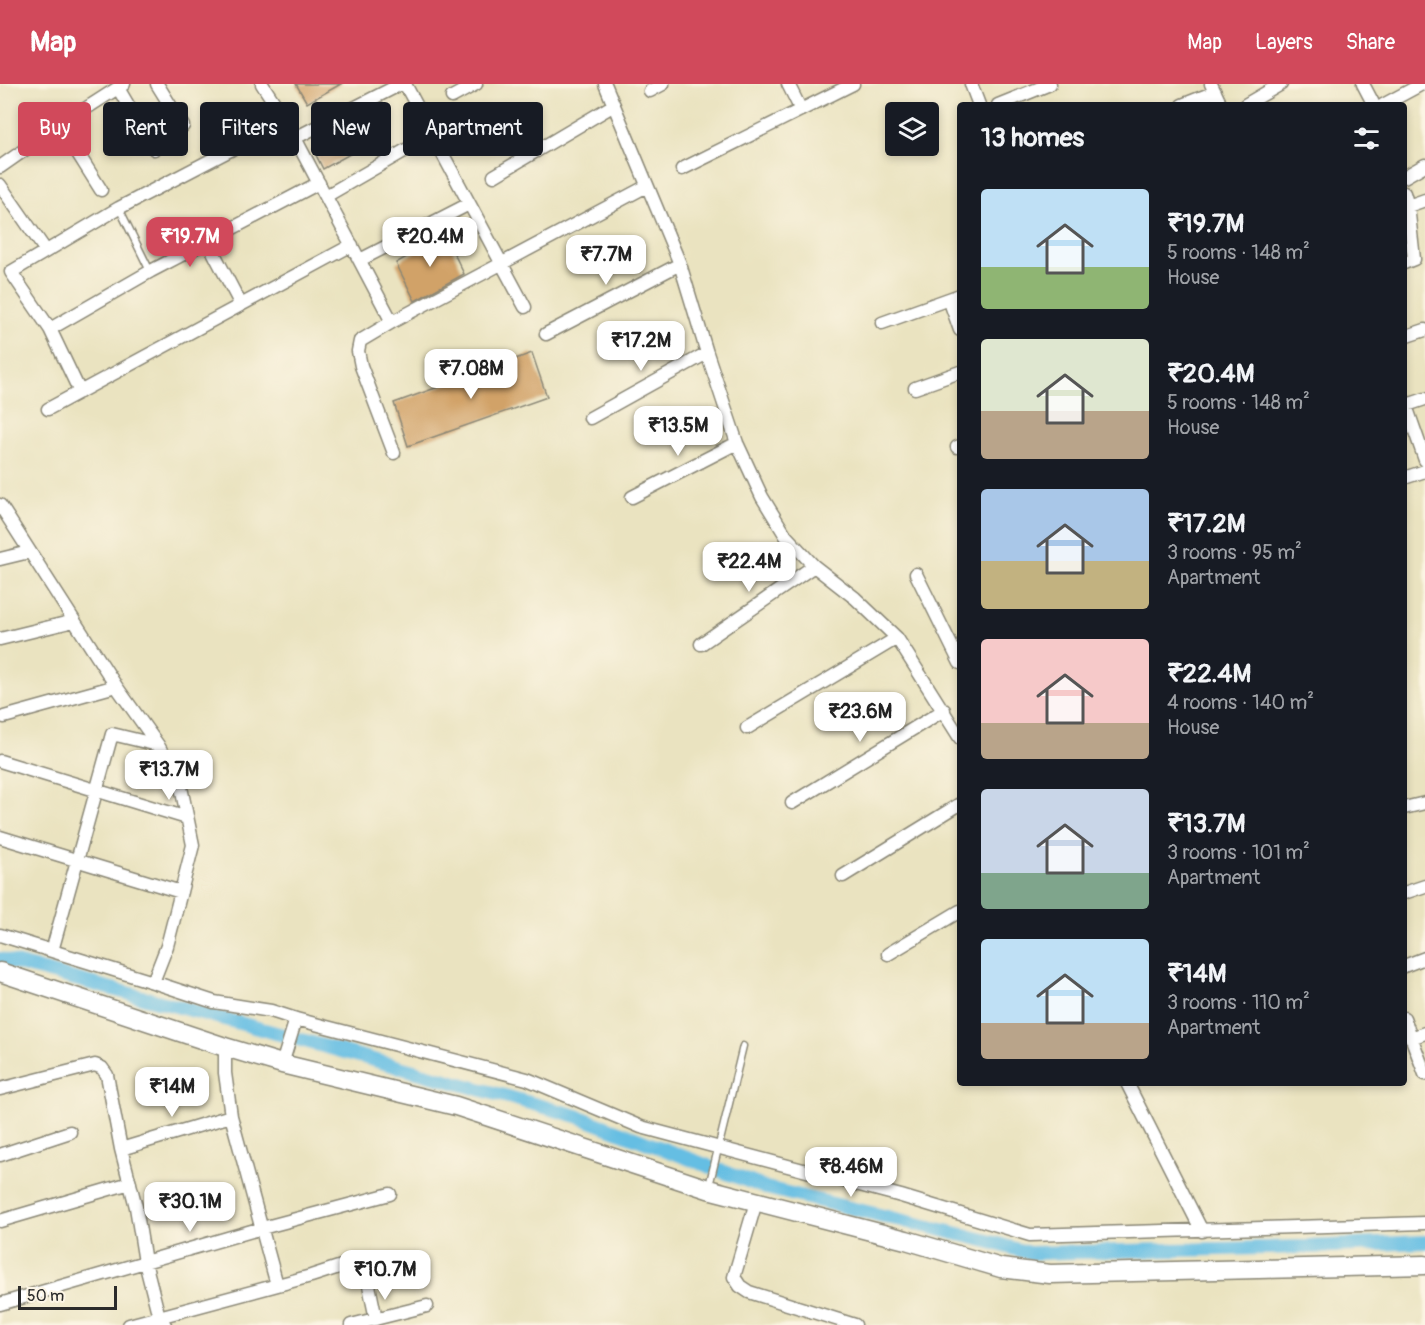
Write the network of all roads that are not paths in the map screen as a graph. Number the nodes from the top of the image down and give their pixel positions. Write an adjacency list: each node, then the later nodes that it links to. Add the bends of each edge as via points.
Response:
1 (158, 84): 19 (street)
2 (262, 84): 20 (street)
3 (403, 84): 21 (street); 32 (street)
4 (476, 84): 17 (street)
5 (605, 84): 30 (street)
6 (663, 84): 16 (street)
7 (788, 84): 31 (street)
8 (853, 84): 31 (street)
9 (971, 84): 22 (street)
10 (1050, 84): 23 (street)
11 (1281, 84): 26 (street)
12 (1363, 84): 27 (street)
13 (1422, 84): 28 (street)
14 (121, 86): 18 (street); 29 (street)
15 (1213, 88): 24 (street); 25 (street)
16 (650, 91)
17 (452, 98)
18 (129, 102)
19 (169, 102)
20 (273, 102)
21 (413, 102)
22 (978, 102)
23 (1005, 102)
24 (1187, 102)
25 (1220, 102)
26 (1250, 102)
27 (1372, 102)
28 (1389, 102)
29 (91, 105)
30 (614, 105): 43 (street); 46 (street)
31 (801, 110): 41 (street)
32 (299, 136)
33 (299, 146): 44 (street)
34 (403, 152): 48 (street)
35 (18, 154): 40 (street)
36 (80, 156): 47 (street)
37 (218, 156): 53 (street)
38 (443, 156): 51 (street)
39 (1425, 165): 42 (street)
40 (0, 167)
41 (682, 169)
42 (1407, 175)
43 (494, 176)
44 (319, 183): 48 (street); 54 (street)
45 (0, 185): 56 (street)
46 (647, 186): 59 (street); 60 (street)
47 (101, 190)
48 (326, 196): 55 (street)
49 (1425, 200): 52 (street)
50 (1407, 203): 52 (street)
51 (469, 204): 58 (street); 59 (street)
52 (1408, 206): 57 (street)
53 (119, 208): 56 (street); 61 (lane)
54 (208, 242): 61 (street); 64 (street)
55 (352, 245): 58 (street); 64 (street)
56 (46, 251): 62 (street)
57 (1414, 259)
58 (360, 260): 67 (street)
59 (501, 264): 65 (street); 67 (street)
60 (680, 264): 71 (street); 73 (street)
61 (151, 272): 69 (street)
62 (5, 274): 69 (street)
63 (954, 297): 66 (street); 68 (street)
64 (241, 305): 76 (street)
65 (525, 307)
66 (957, 314)
67 (392, 322): 83 (street, via 360,341 358,351)
68 (882, 323)
69 (50, 329): 76 (street)
70 (1425, 330): 72 (street)
71 (546, 334)
72 (1407, 336)
73 (707, 353): 81 (street); 82 (street)
74 (957, 373): 75 (street)
75 (915, 388)
76 (81, 392): 79 (street)
77 (1425, 399): 78 (street)
78 (1407, 404)
79 (48, 409)
80 (1407, 410): 84 (street)
81 (590, 418)
82 (738, 443): 87 (street); 91 (street, via 762,497 786,536)
83 (394, 453)
84 (1425, 460)
85 (1425, 471): 86 (street)
86 (1407, 477)
87 (632, 497)
88 (0, 505): 89 (street)
89 (29, 552): 90 (street); 93 (street)
90 (0, 559)
91 (814, 566): 94 (street); 96 (street)
92 (916, 574): 97 (street)
93 (74, 621): 95 (street); 98 (street)
94 (897, 638): 99 (street); 101 (street)
95 (0, 639)
96 (701, 644)
97 (957, 657)
98 (116, 686): 100 (street); 103 (street)
99 (944, 710): 102 (street); 106 (street)
100 (3, 717)
101 (747, 728)
102 (957, 733)
103 (158, 745): 105 (street, via 112,734); 110 (street, via 181,787)
104 (0, 761): 105 (street)
105 (96, 789): 110 (street); 112 (street)
106 (792, 802)
107 (1425, 803): 109 (street)
108 (957, 806): 113 (street)
109 (1407, 807)
110 (187, 818): 115 (street, via 194,845)
111 (0, 837): 112 (street)
112 (77, 860): 115 (street); 119 (street)
113 (843, 876)
114 (1425, 886): 116 (street)
115 (181, 892): 124 (street)
116 (1407, 892)
117 (957, 913): 120 (street)
118 (0, 935): 119 (street)
119 (52, 951): 124 (street)
120 (888, 954)
121 (1425, 958): 122 (street)
122 (1407, 965)
123 (0, 972): 130 (street)
124 (153, 982): 125 (street, via 214,1002)
125 (296, 1019): 131 (street); 137 (street, via 527,1079 641,1127)
126 (1407, 1027): 128 (street)
127 (1425, 1033): 128 (street)
128 (1411, 1038): 132 (street)
129 (743, 1046): 137 (lane)
130 (226, 1054): 131 (street); 135 (street)
131 (283, 1059): 141 (street, via 456,1106)
132 (1425, 1074)
133 (1129, 1086): 147 (street)
134 (0, 1089): 138 (street, via 95,1065 102,1068 107,1075)
135 (231, 1116): 138 (street); 146 (street)
136 (70, 1132): 139 (street)
137 (719, 1148): 141 (lane); 147 (street, via 1030,1235)
138 (121, 1149): 140 (street)
139 (0, 1155)
140 (130, 1183): 144 (street); 148 (street)
141 (709, 1185): 143 (street)
142 (390, 1194): 146 (street)
143 (756, 1202): 149 (street, via 1001,1268 1050,1274); 157 (street, via 734,1277 740,1286)
144 (0, 1221)
145 (1425, 1223): 147 (street)
146 (262, 1228): 148 (street); 150 (street)
147 (1202, 1231)
148 (145, 1262): 151 (street); 154 (street)
149 (1425, 1265)
150 (277, 1286): 153 (street, via 351,1263 359,1264 366,1271); 154 (street)
151 (0, 1304)
152 (427, 1306): 153 (street)
153 (376, 1318): 156 (street)
154 (162, 1321): 155 (street)
155 (129, 1325)
156 (351, 1325)
157 (855, 1325)

